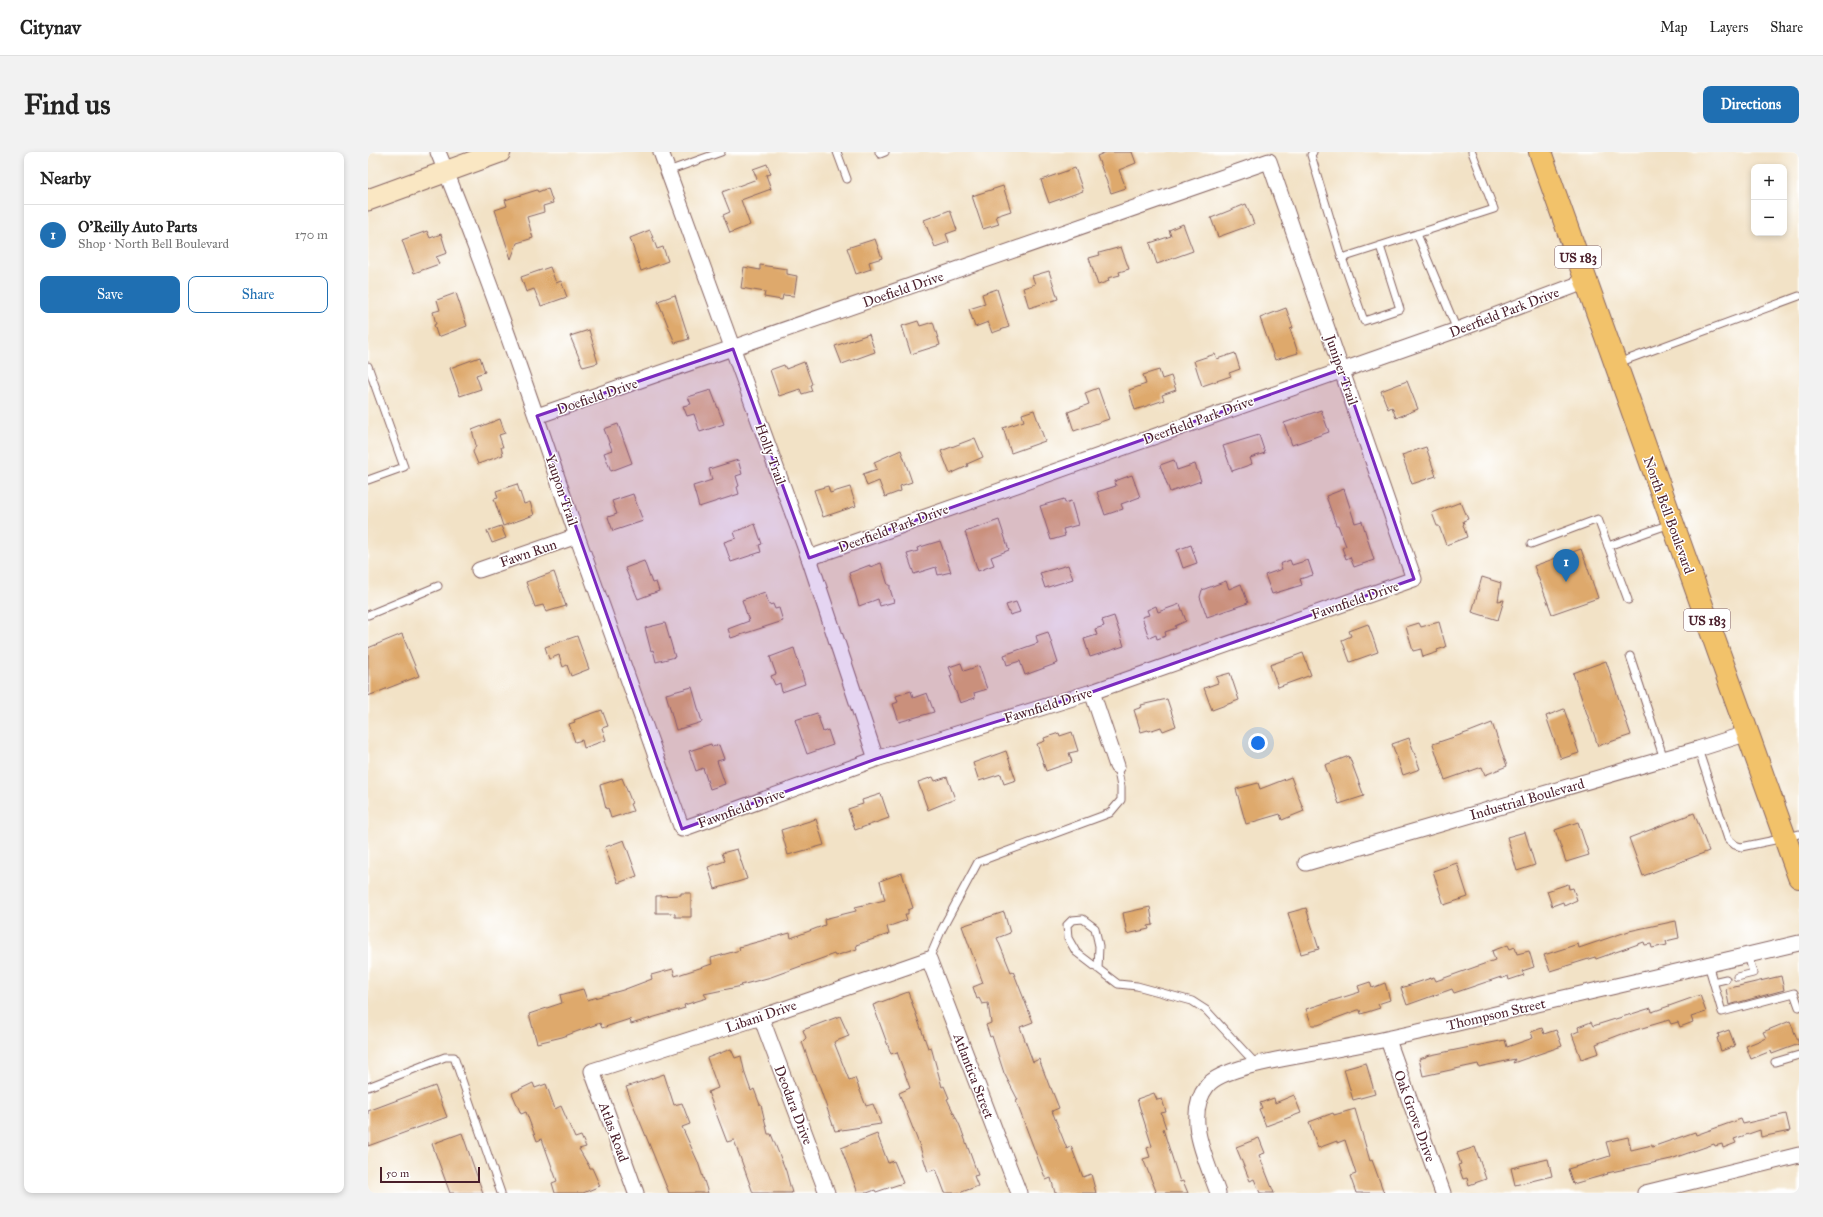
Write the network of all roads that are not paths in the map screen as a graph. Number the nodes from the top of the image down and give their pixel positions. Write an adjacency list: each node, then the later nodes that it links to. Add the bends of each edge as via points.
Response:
1 (438, 152): 13 (street, Yaupon Trail)
2 (500, 152): 13 (main road)
3 (661, 152): 12 (street, Holly Trail)
4 (721, 152): 12 (lane)
5 (837, 152): 14 (lane)
6 (879, 152): 7 (lane)
7 (885, 152)
8 (1313, 152): 18 (lane, via 1311,155)
9 (1472, 152): 16 (lane, via 1494,209)
10 (1540, 152): 19 (main road, North Bell Boulevard / US 183)
11 (1269, 161): 22 (street, Doefield Drive); 25 (street, Juniper Trail)
12 (668, 171): 22 (street, Holly Trail)
13 (446, 172): 15 (main road); 26 (street, Yaupon Trail)
14 (847, 178)
15 (368, 200)
16 (1417, 234): 17 (lane); 21 (lane)
17 (1380, 246): 18 (lane); 18 (lane, via 1400,309 1364,321)
18 (1342, 258)
19 (1587, 281): 21 (street, Deerfield Park Drive); 23 (main road, North Bell Boulevard / US 183)
20 (1799, 296): 23 (lane)
21 (1457, 330): 25 (street, Deerfield Park Drive)
22 (733, 349): 26 (street, Doefield Drive); 32 (street, Holly Trail)
23 (1616, 363): 28 (main road, North Bell Boulevard / US 183)
24 (368, 366): 27 (lane, via 404,467)
25 (1342, 369): 32 (street, Deerfield Park Drive); 34 (street, Juniper Trail)
26 (537, 416): 29 (street, Yaupon Trail)
27 (368, 480)
28 (1672, 523): 31 (lane); 40 (main road, North Bell Boulevard / US 183)
29 (577, 536): 33 (street, Fawn Run); 45 (street, Yaupon Trail)
30 (1531, 544): 31 (lane, via 1598,519)
31 (1608, 546): 36 (lane)
32 (809, 558): 42 (street, Holly Trail)
33 (479, 570)
34 (1414, 579): 39 (street, Fawnfield Drive)
35 (438, 586): 37 (lane)
36 (1628, 600)
37 (368, 614)
38 (1630, 656): 43 (lane)
39 (1092, 692): 42 (street, Fawnfield Drive); 44 (street)
40 (1748, 733): 41 (street, Industrial Boulevard); 46 (main road, North Bell Boulevard / US 183)
41 (1698, 750): 43 (street, Industrial Boulevard); 46 (lane, via 1728,839 1735,846 1741,847)
42 (876, 759): 45 (street, Fawnfield Drive)
43 (1664, 759): 47 (street, Industrial Boulevard)
44 (1117, 766): 51 (lane, via 1121,800 1110,813 978,862)
45 (682, 829)
46 (1792, 836): 48 (main road, North Bell Boulevard / US 183)
47 (1306, 864)
48 (1799, 877)
49 (1799, 943): 50 (street, Thompson Street)
50 (1748, 955): 52 (street, Thompson Street); 54 (lane, via 1753,972)
51 (929, 959): 58 (street, Libani Drive); 69 (street, Atlantica Street)
52 (1708, 964): 56 (lane); 59 (street, Thompson Street)
53 (1098, 969): 53 (lane, via 1076,952 1068,938 1067,925 1072,920 1083,919 1095,928 1099,946); 62 (lane, via 1118,984 1172,995 1206,1010)
54 (1737, 977)
55 (1726, 978): 56 (lane)
56 (1713, 982): 57 (lane, via 1722,1012 1794,992)
57 (1799, 1008)
58 (761, 1017): 63 (street, Libani Drive); 68 (street, Deodara Drive)
59 (1388, 1040): 62 (street, Thompson Street); 71 (street, Oak Grove Drive)
60 (1799, 1055): 61 (lane)
61 (1775, 1062)
62 (1256, 1065): 70 (street, Thompson Street, via 1216,1077 1207,1085 1201,1096 1196,1115 1199,1138)
63 (592, 1071): 67 (street, Atlas Road)
64 (368, 1086): 66 (lane, via 445,1057 454,1057)
65 (1799, 1155): 72 (street)
66 (501, 1193)
67 (636, 1193)
68 (827, 1193)
69 (1019, 1193)
70 (1218, 1193)
71 (1443, 1193)
72 (1645, 1193)

